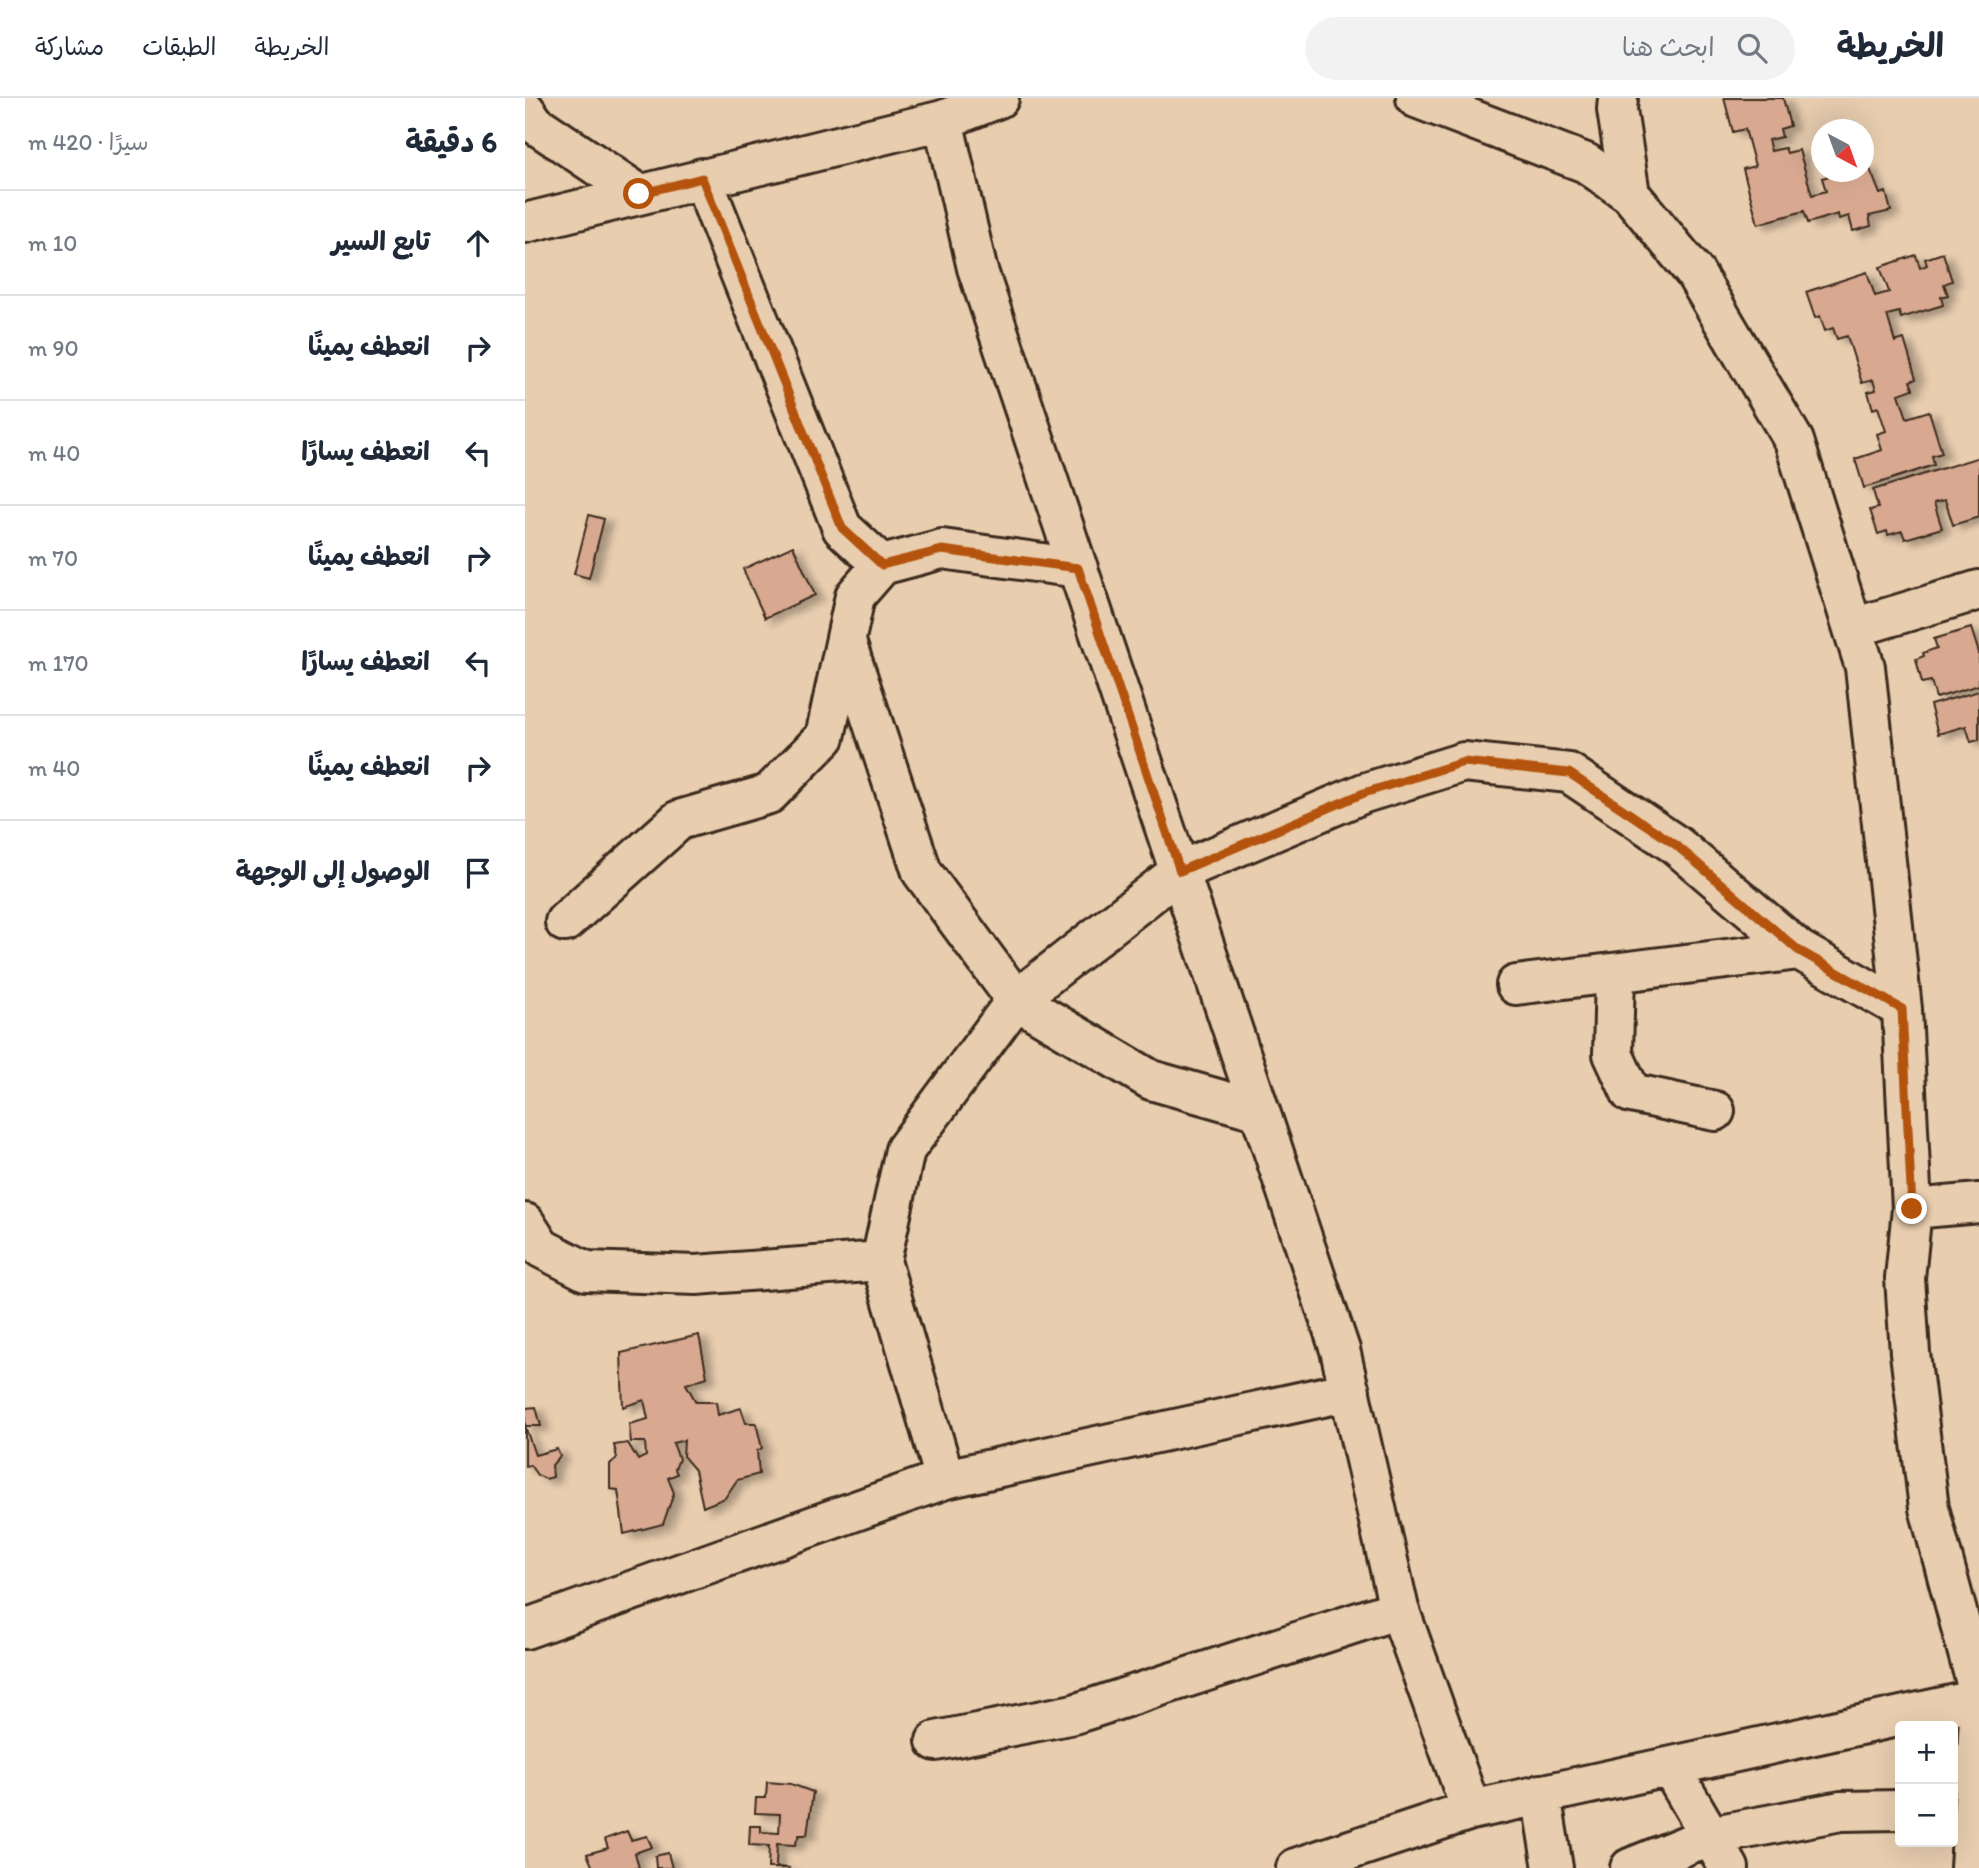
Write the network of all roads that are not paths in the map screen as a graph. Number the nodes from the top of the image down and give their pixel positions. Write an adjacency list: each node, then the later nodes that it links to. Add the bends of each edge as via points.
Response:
1 (999, 98): 5 (street)
2 (1416, 98): 8 (street, via 1586,163)
3 (1618, 98): 8 (street)
4 (525, 110): 7 (street, via 535,124)
5 (943, 120): 6 (street); 11 (street, via 977,268)
6 (702, 178): 7 (street); 10 (street, via 842,528)
7 (639, 194): 9 (street)
8 (1630, 194): 13 (street, via 1695,273 1794,441)
9 (525, 223)
10 (882, 565): 11 (street, via 942,550); 14 (street, via 855,596)
11 (1078, 568): 15 (street)
12 (1979, 590): 13 (street)
13 (1853, 628): 21 (street, via 1865,667)
14 (846, 640): 16 (street, via 825,737 769,794 679,820); 20 (street, via 922,872)
15 (1180, 871): 17 (street, via 1364,793 1464,762 1569,773 1676,845); 20 (street); 22 (street)
16 (565, 922)
17 (1798, 950): 18 (street); 21 (street)
18 (1615, 973): 19 (street); 23 (street, via 1613,1054 1631,1093)
19 (1516, 985)
20 (1016, 1000): 22 (street, via 1151,1080); 27 (street, via 905,1150)
21 (1902, 1009): 25 (street)
22 (1260, 1111): 28 (street)
23 (1715, 1111)
24 (1979, 1203): 25 (street)
25 (1912, 1209): 32 (street, via 1905,1278 1907,1316 1929,1508)
26 (525, 1223): 27 (street, via 541,1248 586,1271 696,1275)
27 (881, 1261): 29 (street)
28 (1350, 1391): 29 (street); 30 (street)
29 (945, 1479): 31 (street)
30 (1399, 1609): 34 (street, via 1074,1714); 38 (street)
31 (525, 1629)
32 (1979, 1696): 35 (street)
33 (1979, 1719): 37 (street)
34 (936, 1741)
35 (1669, 1767): 36 (street); 40 (street)
36 (1541, 1794): 38 (street); 42 (street)
37 (1963, 1809): 45 (street)
38 (1471, 1810): 41 (street)
39 (1895, 1810): 40 (street, via 1841,1811)
40 (1709, 1836): 43 (street); 44 (street)
41 (1296, 1868)
42 (1553, 1868)
43 (1630, 1868)
44 (1728, 1868)
45 (1970, 1868)

